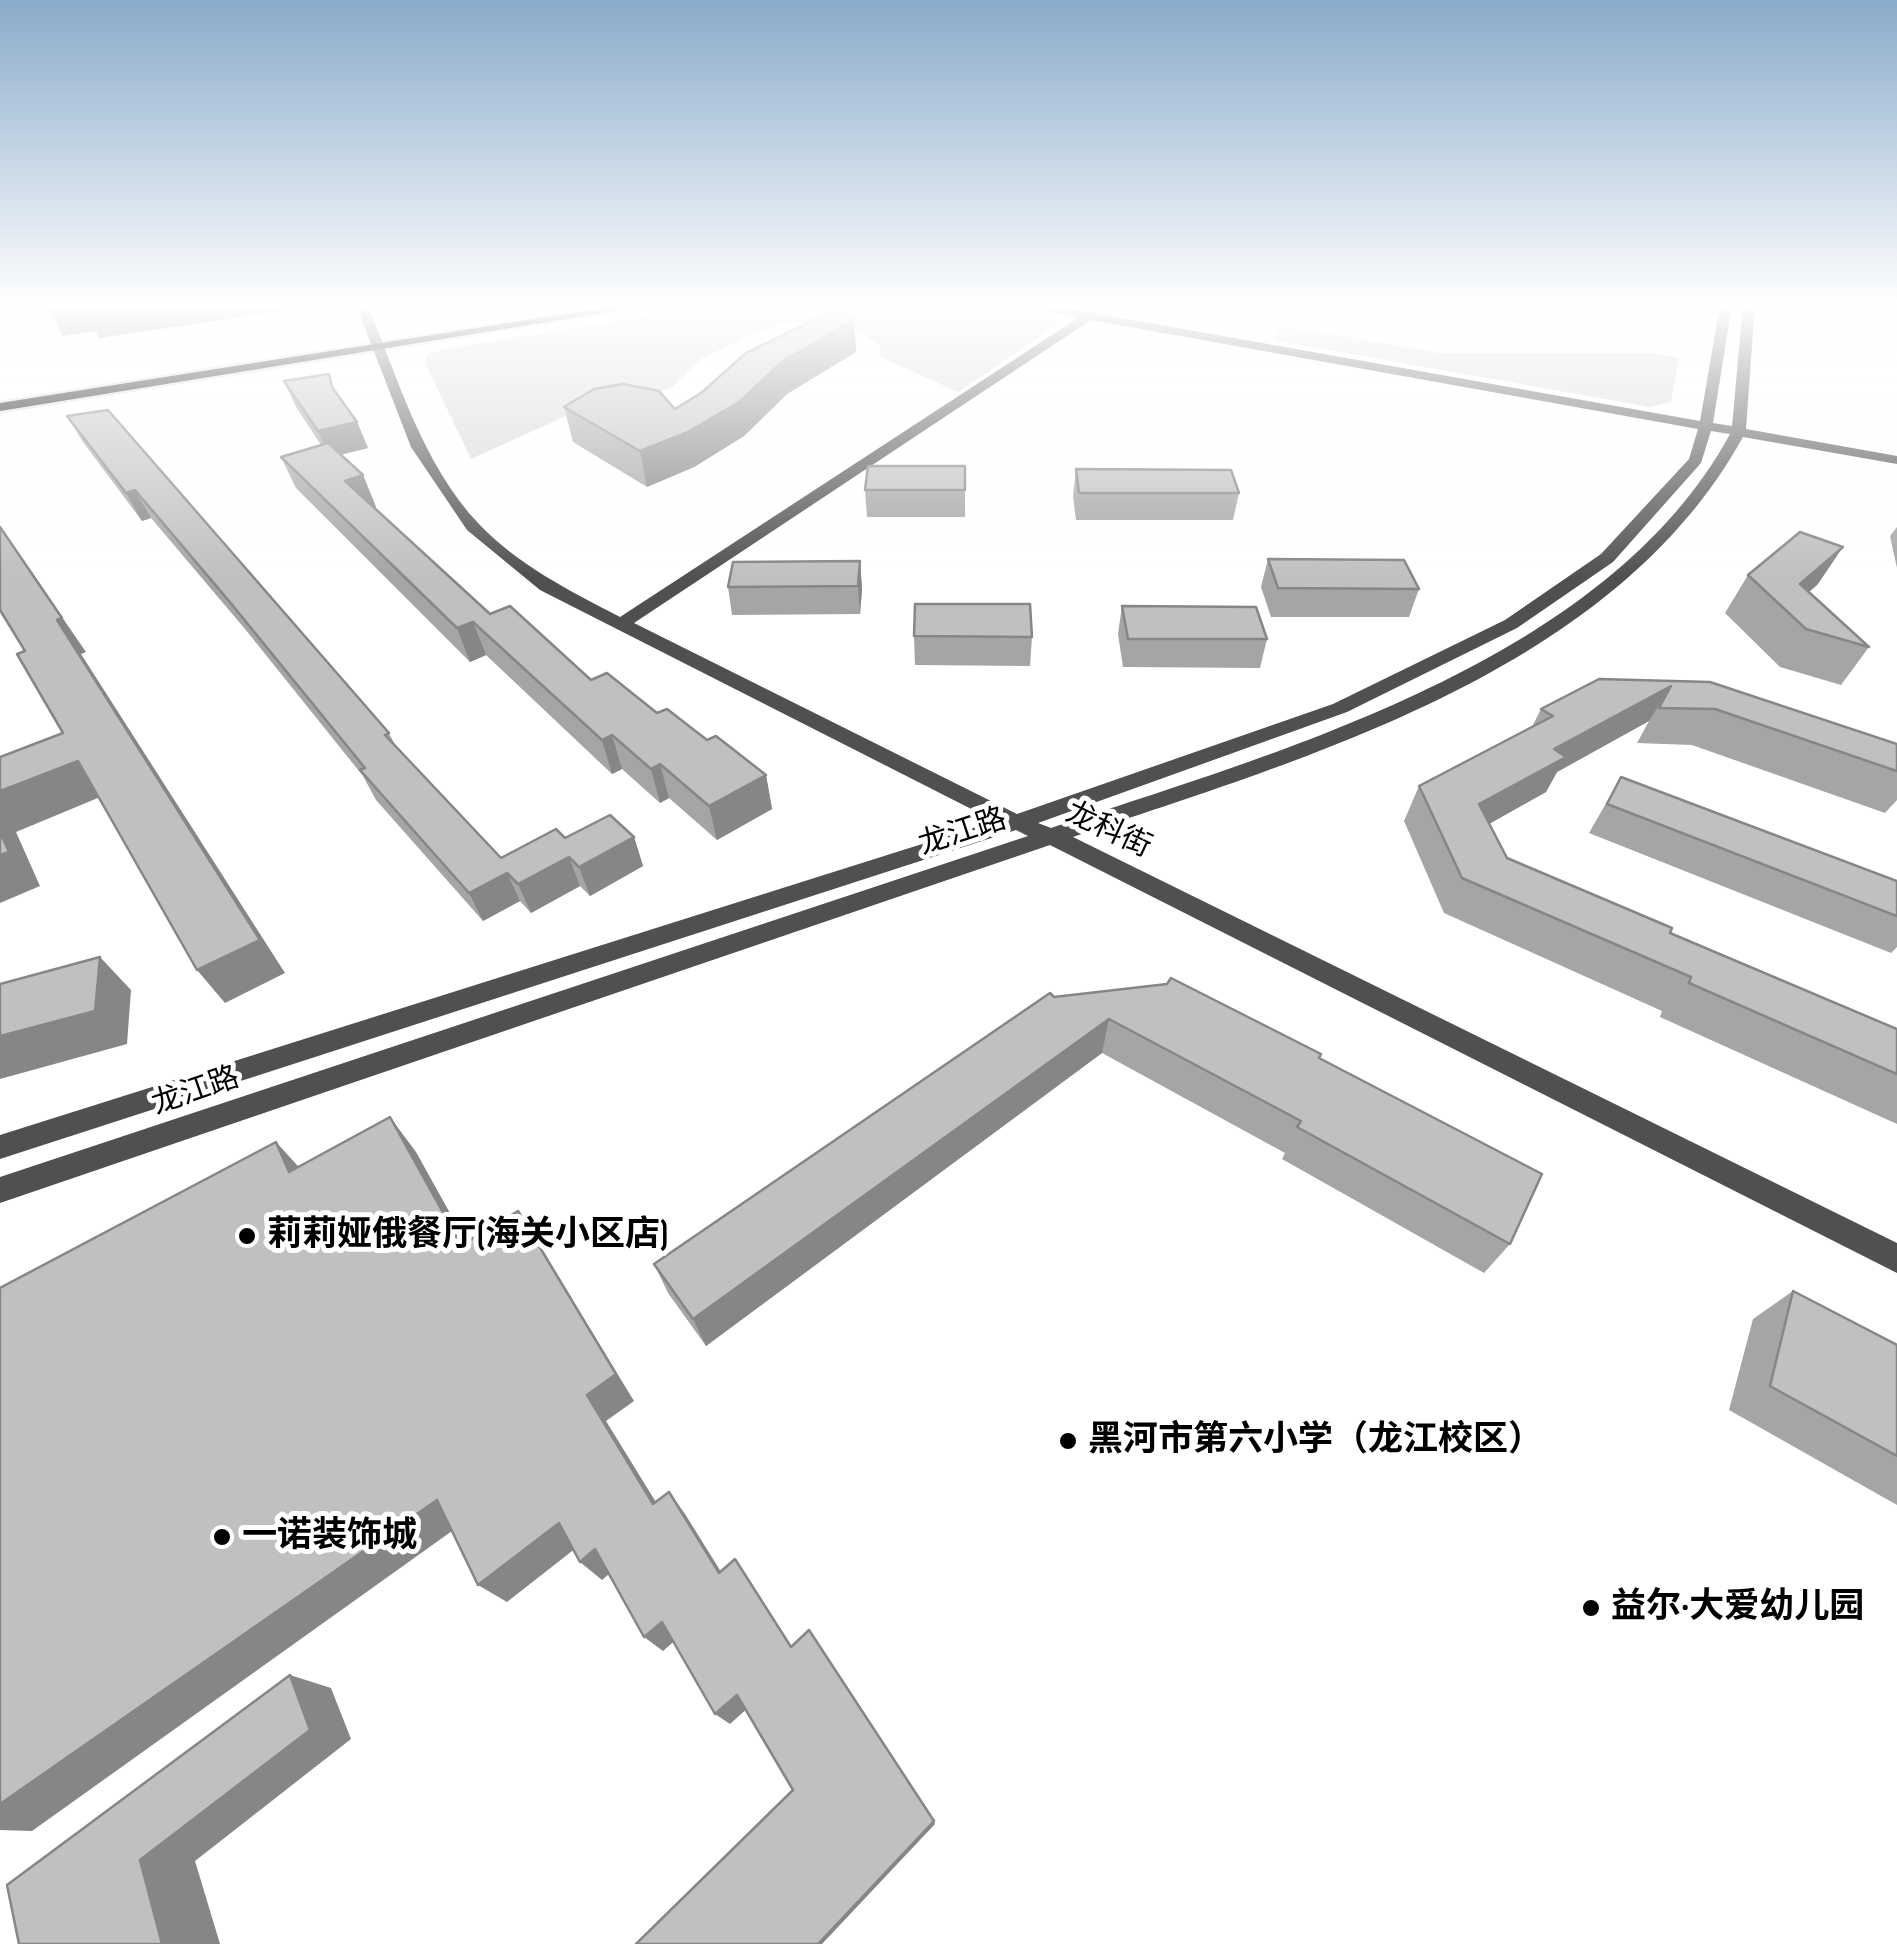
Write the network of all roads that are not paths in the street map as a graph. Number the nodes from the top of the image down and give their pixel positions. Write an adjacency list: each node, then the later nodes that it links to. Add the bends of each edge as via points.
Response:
1 (71, 396): 7 (main road)
2 (398, 396): 11 (street, 龙科街, via 418,447 474,527 546,586)
3 (967, 396): 11 (street)
4 (1540, 396): 8 (street)
5 (1711, 396): 8 (street, 龙江路)
6 (1742, 396): 9 (street, 龙江路)
7 (0, 408)
8 (1706, 425): 9 (street); 12 (street, 龙江路, via 1696,460 1608,558 1511,624 1340,708)
9 (1739, 431): 10 (street); 13 (street, 龙江路, via 1681,519 1627,570 1492,664 1369,723)
10 (1897, 460)
11 (621, 624): 12 (street, 龙科街)
12 (1017, 822): 13 (street, 龙科街); 14 (street, 龙江路)
13 (1048, 836): 15 (street, 龙江路); 16 (street, 龙科街)
14 (0, 1147)
15 (0, 1190)
16 (1897, 1259)

